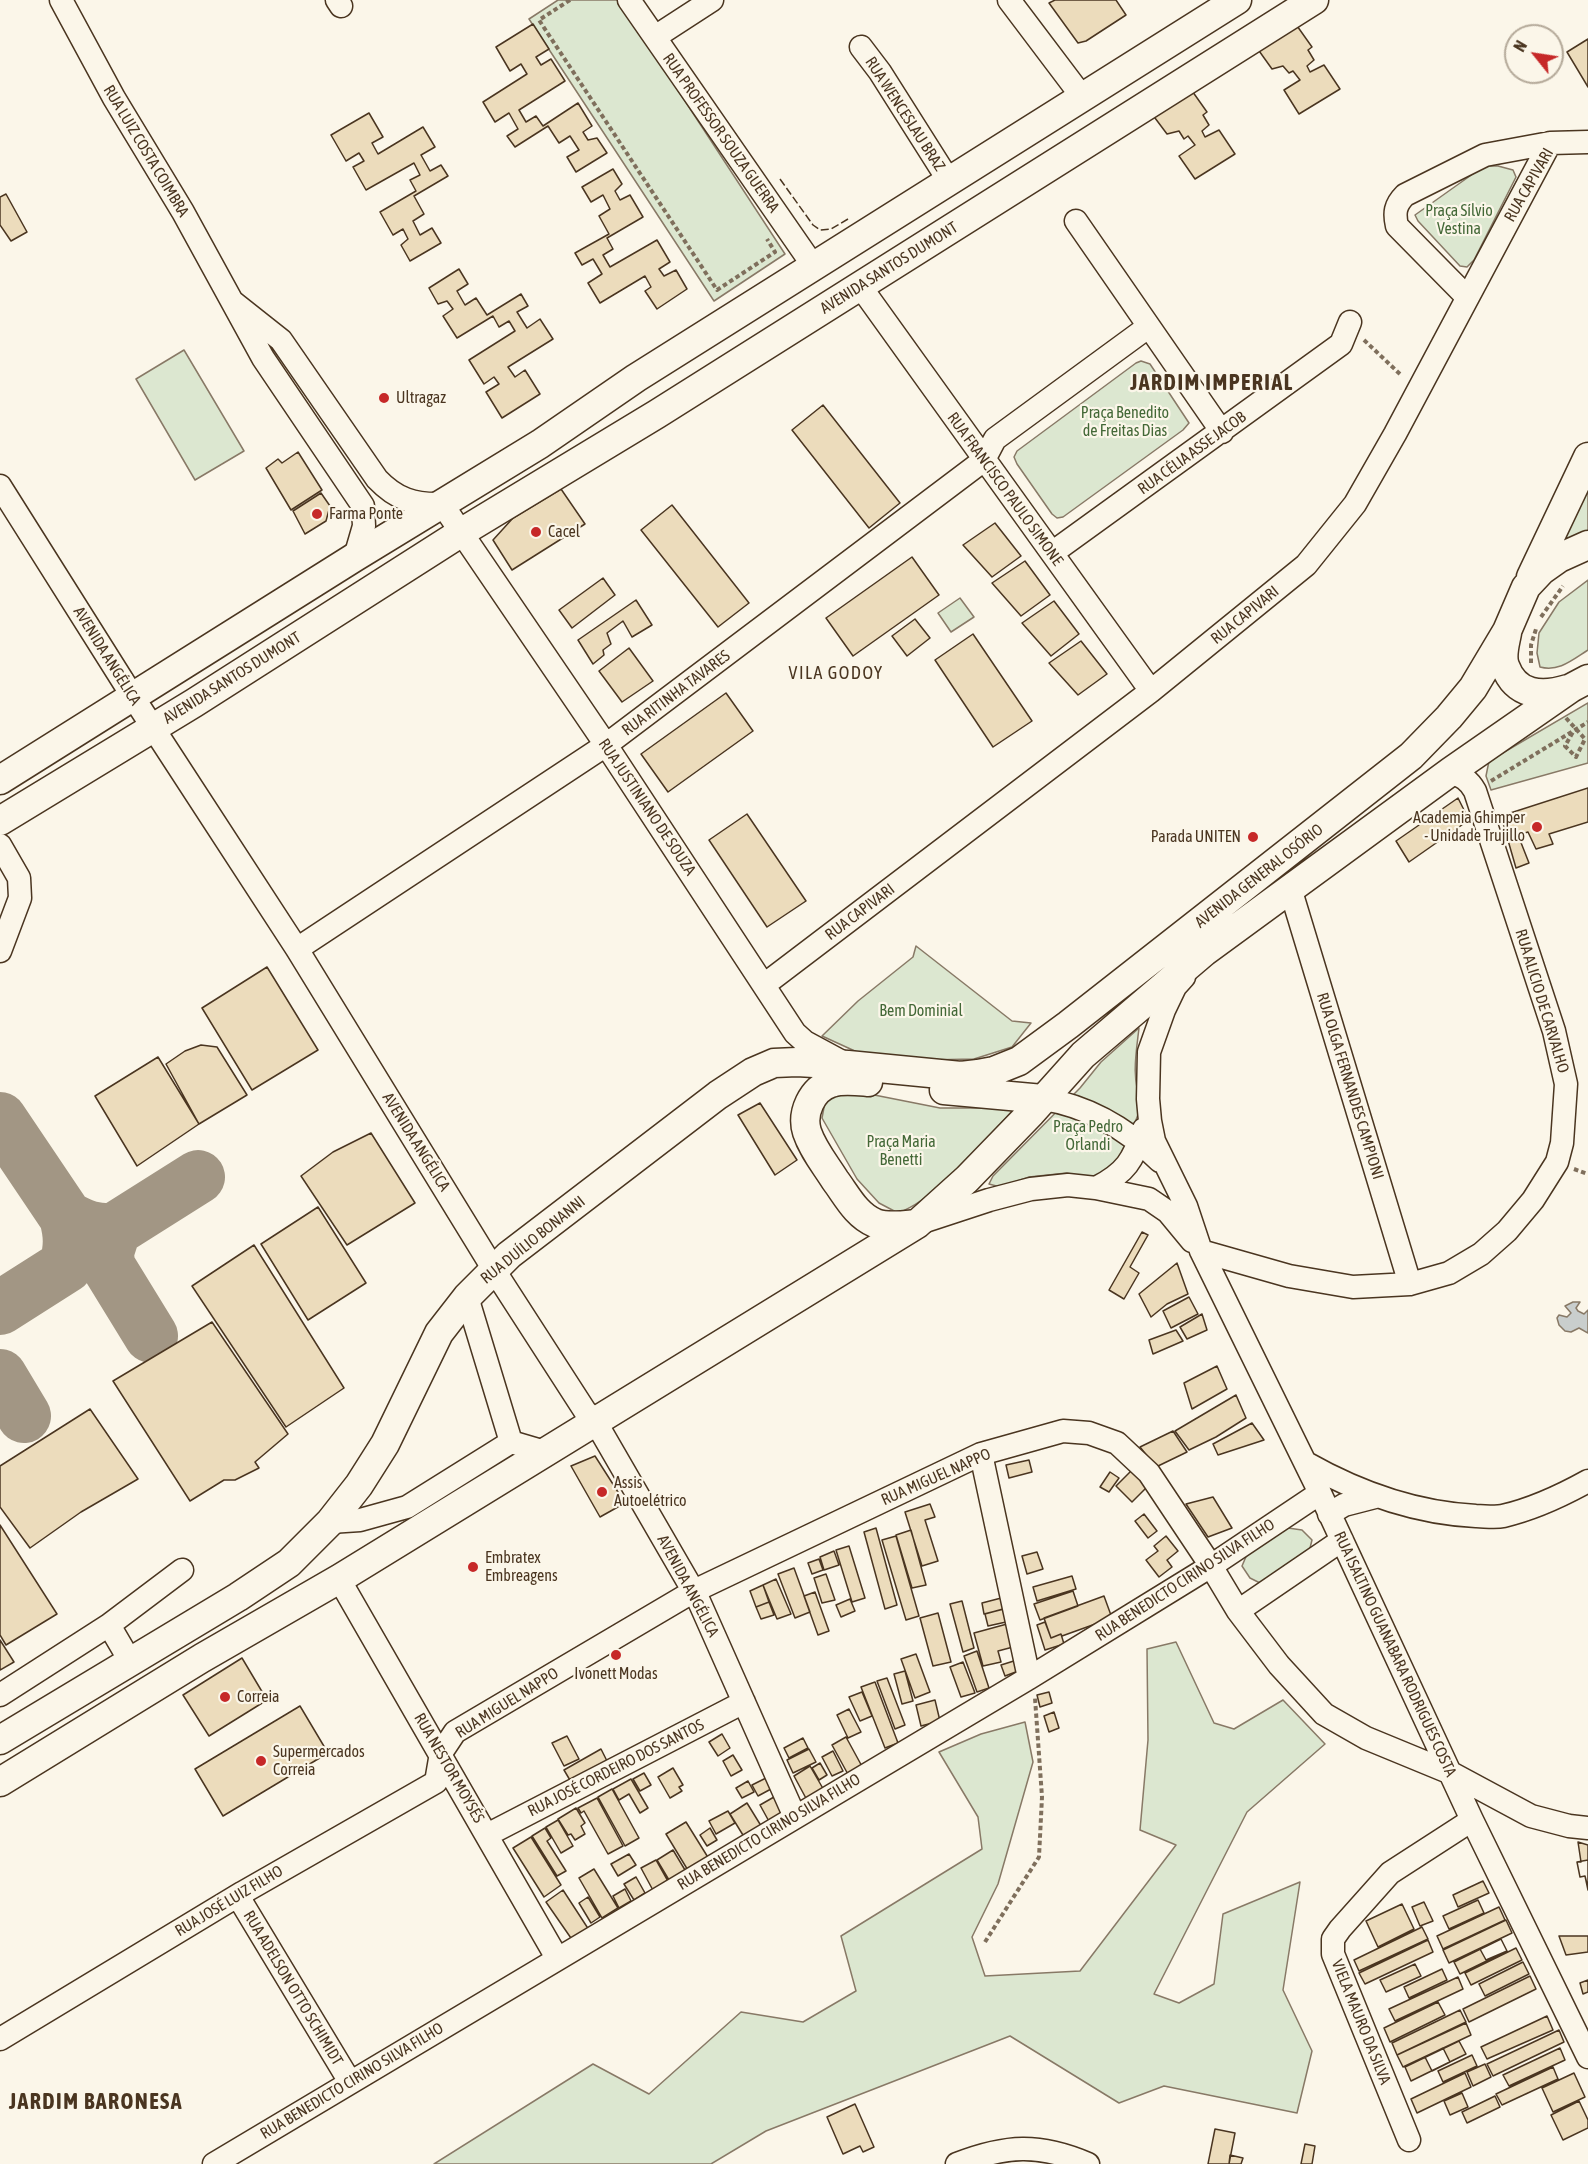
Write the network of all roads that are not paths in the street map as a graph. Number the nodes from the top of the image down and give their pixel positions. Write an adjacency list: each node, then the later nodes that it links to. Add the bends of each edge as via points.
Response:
1 (61, 0): 17 (street, RUA LUIZ COSTA COIMBRA)
2 (629, 0): 7 (street, RUA PROFESSOR SOUZA GUERRA)
3 (712, 0): 7 (street)
4 (1009, 0): 9 (street)
5 (1237, 0): 9 (main road)
6 (1314, 0): 15 (main road, AVENIDA SANTOS DUMONT)
7 (655, 37): 14 (street, RUA PROFESSOR SOUZA GUERRA)
8 (861, 47): 12 (street, RUA WENCESLAU BRAZ)
9 (1083, 98): 12 (main road)
10 (1588, 142): 11 (street, RUA CAPIVARI)
11 (1550, 143): 16 (street, RUA CAPIVARI); 16 (street, via 1485,155 1398,202 1396,226)
12 (949, 181): 14 (main road)
13 (1076, 221): 19 (street)
14 (814, 267): 26 (main road)
15 (860, 286): 24 (street, RUA FRANCISCO PAULO SIMONE); 27 (main road, AVENIDA SANTOS DUMONT)
16 (1467, 297): 34 (street, RUA CAPIVARI, via 1355,504 1306,565)
17 (233, 302): 20 (street, RUA LUIZ COSTA COIMBRA); 21 (street, RUA LUIZ COSTA COIMBRA)
18 (1350, 322): 22 (street, RUA CÉLIA ASSE JACOB, via 1341,344)
19 (1148, 327): 22 (street); 24 (street, RUA RITINHA TAVARES, via 995,439)
20 (281, 340): 21 (street, via 267,336 261,343); 26 (street, RUA LUIZ COSTA COIMBRA, via 385,488 413,503)
21 (261, 353): 30 (street, RUA LUIZ COSTA COIMBRA, via 363,506 364,526)
22 (1222, 432): 29 (street, RUA CÉLIA ASSE JACOB)
23 (1588, 457): 31 (main road)
24 (984, 460): 29 (street, RUA FRANCISCO PAULO SIMONE); 37 (street, RUA RITINHA TAVARES)
25 (0, 486): 35 (street, AVENIDA ANGÉLICA)
26 (442, 504): 27 (street); 30 (main road)
27 (462, 532): 36 (main road, AVENIDA SANTOS DUMONT); 37 (street, RUA JUSTINIANO DE SOUZA)
28 (1588, 545): 31 (main road, AVENIDA GENERAL OSÓRIO, via 1559,558)
29 (1052, 553): 34 (street, RUA FRANCISCO PAULO SIMONE)
30 (355, 557): 35 (main road)
31 (1526, 587): 32 (main road, AVENIDA GENERAL OSÓRIO)
32 (1507, 631): 33 (main road, via 1504,666 1525,690 1551,695); 48 (main road, AVENIDA GENERAL OSÓRIO, via 1473,688 1449,717 1375,786 1019,1061 994,1071)
33 (1579, 684): 38 (main road, AVENIDA GENERAL OSÓRIO)
34 (1151, 691): 46 (street, RUA CAPIVARI)
35 (133, 697): 36 (street, AVENIDA ANGÉLICA); 39 (main road)
36 (153, 727): 40 (main road, AVENIDA SANTOS DUMONT); 43 (street, AVENIDA ANGÉLICA)
37 (606, 745): 43 (street, RUA RITINHA TAVARES); 46 (street, RUA JUSTINIANO DE SOUZA)
38 (1450, 771): 42 (main road, AVENIDA GENERAL OSÓRIO); 58 (street, RUA ALICIO DE CARVALHO, via 1470,783 1475,791 1554,1031 1566,1084 1562,1143 1557,1162 1507,1231 1481,1254 1449,1273)
39 (0, 780)
40 (0, 821)
41 (0, 845): 44 (street, via 19,878 20,898)
42 (1290, 888): 45 (main road, AVENIDA GENERAL OSÓRIO); 58 (street, RUA OLGA FERNANDES CAMPIONI)
43 (297, 949): 57 (street, AVENIDA ANGÉLICA)
44 (0, 951)
45 (1204, 952): 50 (main road, AVENIDA GENERAL OSÓRIO, via 1083,1055); 51 (street, RUA ISALTINO GUANABARA RODRIGUES COSTA, via 1175,987 1164,1010 1149,1053)
46 (764, 985): 47 (street, RUA JUSTINIANO DE SOUZA, via 795,1033)
47 (848, 1065): 48 (main road, AVENIDA GENERAL OSÓRIO); 49 (main road); 57 (main road, RUA DUÍLIO BONANNI, via 774,1063 753,1072)
48 (961, 1076): 49 (main road)
49 (907, 1086): 50 (main road); 55 (main road, via 831,1083 810,1102 806,1130 815,1150 859,1213 877,1224)
50 (1043, 1099): 52 (street, RUA ISALTINO GUANABARA RODRIGUES COSTA, via 1087,1111); 55 (main road, AVENIDA GENERAL OSÓRIO)
51 (1148, 1099): 52 (street); 53 (street, RUA ISALTINO GUANABARA RODRIGUES COSTA, via 1154,1141)
52 (1139, 1141): 53 (street, RUA ISALTINO GUANABARA RODRIGUES COSTA); 54 (street, via 1132,1158 1116,1178)
53 (1170, 1170): 56 (street, RUA ISALTINO GUANABARA RODRIGUES COSTA)
54 (1096, 1188): 55 (street, RUA ISALTINO GUANABARA RODRIGUES COSTA, via 1068,1185 1031,1189); 56 (street, RUA ISALTINO GUANABARA RODRIGUES COSTA, via 1149,1199 1168,1212)
55 (917, 1224): 60 (main road, AVENIDA GENERAL OSÓRIO)
56 (1201, 1251): 58 (street, RUA ALICIO DE CARVALHO, via 1289,1275 1353,1287); 64 (street, RUA ISALTINO GUANABARA RODRIGUES COSTA)
57 (494, 1270): 59 (main road, RUA DUÍLIO BONANNI); 60 (street, AVENIDA ANGÉLICA, via 585,1412)
58 (1410, 1284)
59 (466, 1297): 61 (street); 70 (main road, RUA DUÍLIO BONANNI, via 439,1333 385,1444)
60 (596, 1421): 62 (main road, AVENIDA GENERAL OSÓRIO); 76 (street, AVENIDA ANGÉLICA)
61 (511, 1442): 62 (street); 68 (street)
62 (545, 1452): 72 (main road, AVENIDA GENERAL OSÓRIO)
63 (981, 1454): 73 (street, RUA MIGUEL NAPPO, via 1063,1431 1089,1433 1117,1443 1149,1473); 76 (street, RUA MIGUEL NAPPO); 80 (street)
64 (1306, 1464): 66 (street, RUA ISALTINO GUANABARA RODRIGUES COSTA); 67 (street)
65 (1588, 1481): 67 (street, via 1557,1498 1501,1517 1418,1509)
66 (1320, 1493): 69 (street, RUA ISALTINO GUANABARA RODRIGUES COSTA); 73 (street, RUA BENEDICTO CIRINO SILVA FILHO)
67 (1375, 1497): 69 (street, via 1344,1505)
68 (406, 1507): 70 (street, via 360,1520); 72 (street)
69 (1329, 1514): 71 (street, RUA ISALTINO GUANABARA RODRIGUES COSTA)
70 (330, 1522): 79 (main road, RUA DUÍLIO BONANNI, via 289,1563)
71 (1342, 1540): 77 (street); 85 (street, RUA ISALTINO GUANABARA RODRIGUES COSTA)
72 (392, 1546): 75 (main road, AVENIDA GENERAL OSÓRIO)
73 (1211, 1566): 77 (street, RUA MIGUEL NAPPO); 80 (street, RUA BENEDICTO CIRINO SILVA FILHO)
74 (182, 1570): 78 (street)
75 (339, 1579): 84 (street, RUA NESTOR MOYSÉS); 86 (main road, AVENIDA GENERAL OSÓRIO)
76 (694, 1591): 82 (street, AVENIDA ANGÉLICA); 84 (street, RUA MIGUEL NAPPO, via 455,1732)
77 (1238, 1611): 85 (street, RUA MIGUEL NAPPO, via 1279,1665 1324,1714 1366,1738)
78 (109, 1625): 79 (street); 81 (street)
79 (130, 1661): 83 (main road, RUA DUÍLIO BONANNI)
80 (1029, 1678): 87 (street, RUA BENEDICTO CIRINO SILVA FILHO)
81 (0, 1695)
82 (744, 1702): 87 (street, AVENIDA ANGÉLICA); 90 (street, RUA JOSÉ CORDEIRO DOS SANTOS)
83 (0, 1740)
84 (441, 1753): 90 (street, RUA NESTOR MOYSÉS); 91 (street, RUA JOSÉ LUIZ FILHO, via 436,1782)
85 (1450, 1773): 88 (street, RUA ISALTINO GUANABARA RODRIGUES COSTA); 89 (street, RUA MIGUEL NAPPO, via 1531,1816)
86 (0, 1782)
87 (795, 1816): 92 (street, RUA BENEDICTO CIRINO SILVA FILHO)
88 (1472, 1821): 94 (street, RUA ISALTINO GUANABARA RODRIGUES COSTA); 96 (street, VIELA MAURO DA SILVA, via 1390,1873 1333,1939 1333,1954)
89 (1588, 1828)
90 (487, 1835): 92 (street, RUA NESTOR MOYSÉS)
91 (242, 1893): 93 (street, RUA JOSÉ LUIZ FILHO); 95 (street, RUA ADELSON OTTO SCHIMIDT, via 242,1903)
92 (557, 1958): 95 (street, RUA BENEDICTO CIRINO SILVA FILHO)
93 (0, 2039)
94 (1588, 2057)
95 (350, 2082): 97 (street, RUA BENEDICTO CIRINO SILVA FILHO)
96 (1409, 2140)
97 (214, 2164)
98 (957, 2164): 99 (street, via 1003,2149 1044,2149)
99 (1088, 2164)

